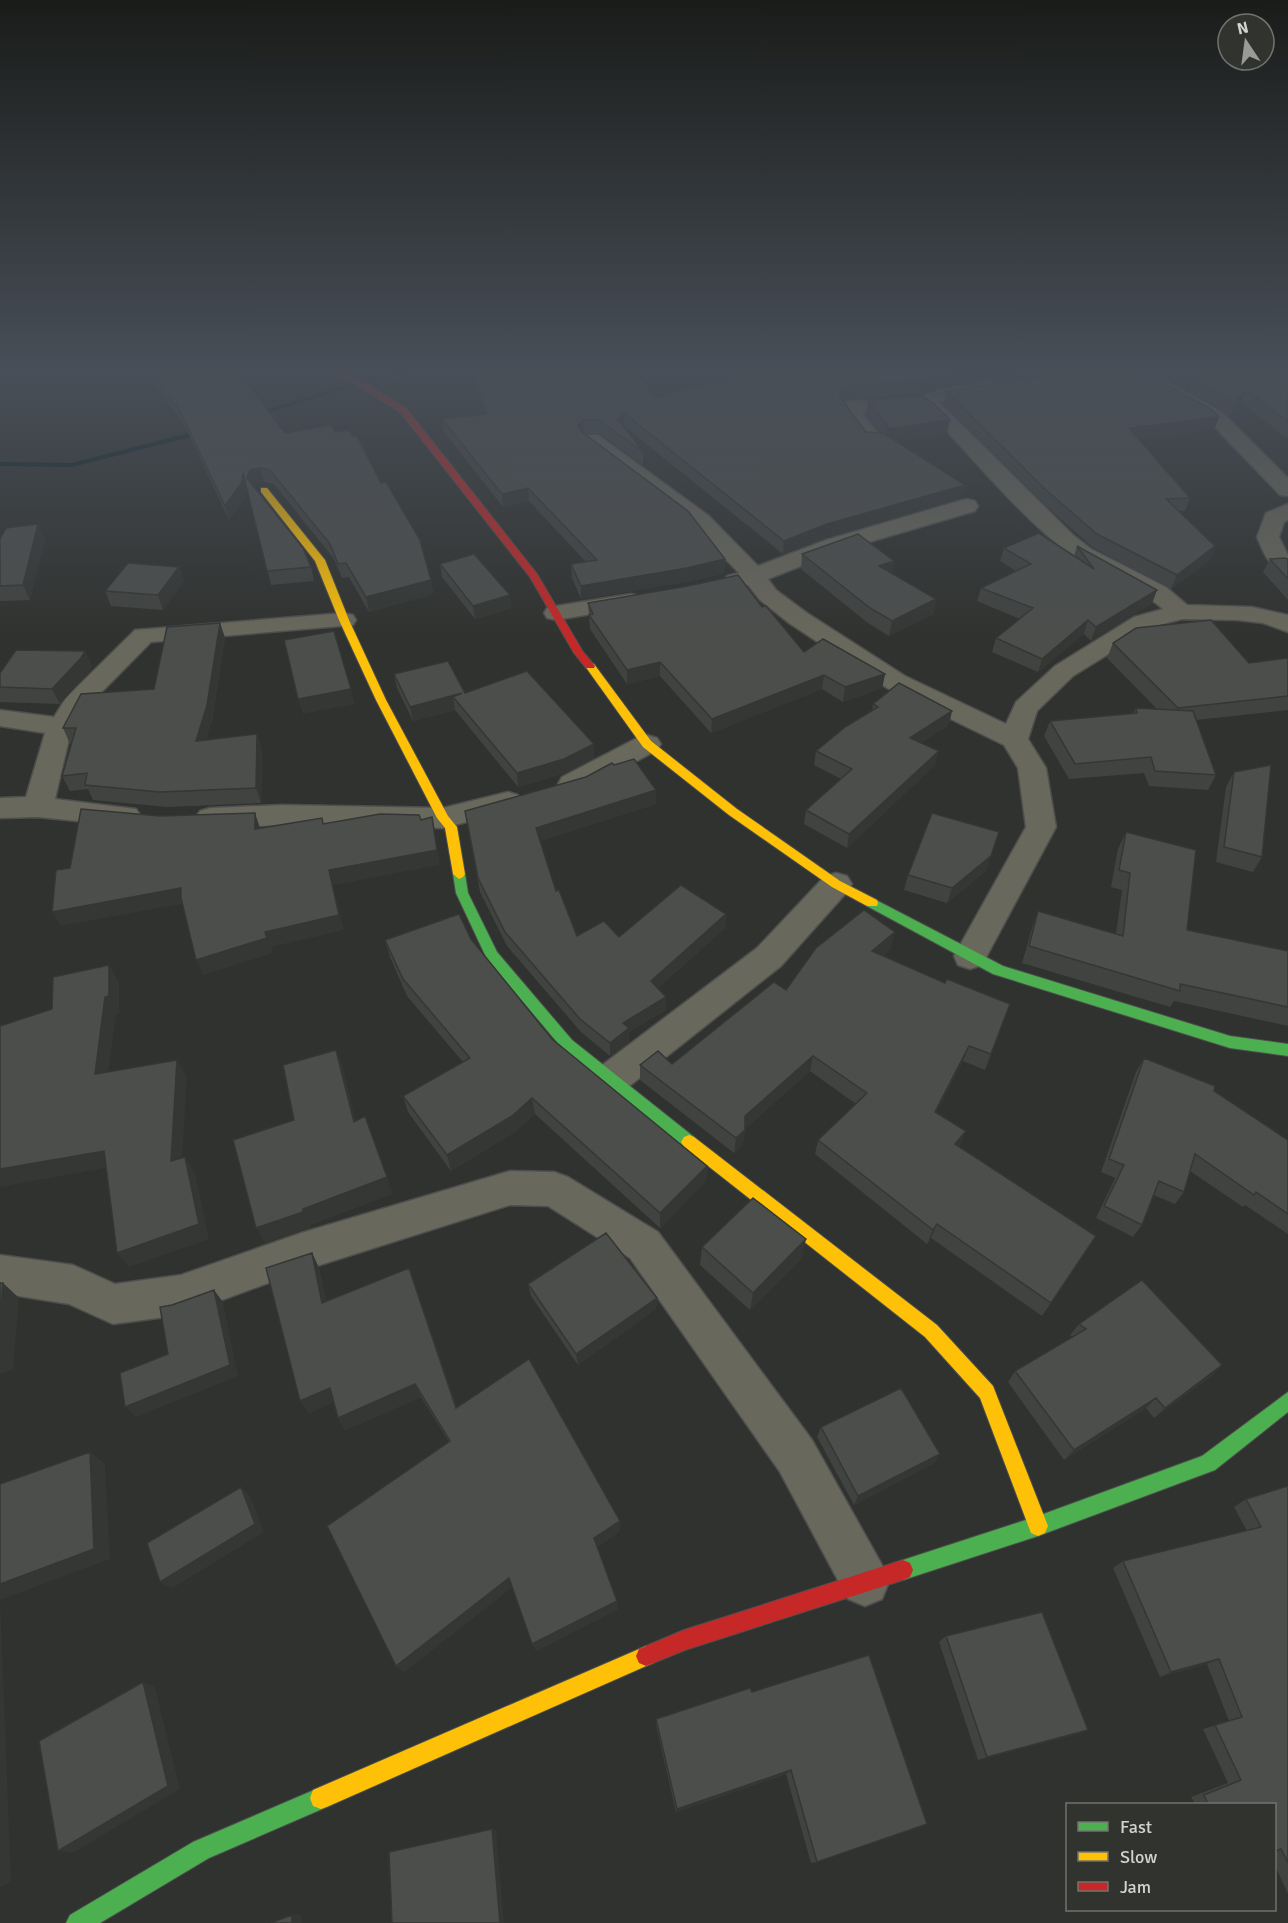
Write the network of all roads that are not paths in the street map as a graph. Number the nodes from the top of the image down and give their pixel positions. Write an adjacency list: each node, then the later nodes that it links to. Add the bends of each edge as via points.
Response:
1 (443, 461): 14 (street, via 534,576)
2 (620, 461): 10 (street, via 700,521)
3 (986, 461): 13 (street, via 1034,512 1083,554 1158,592)
4 (1259, 461): 6 (street)
5 (264, 490): 16 (street, via 320,560)
6 (1288, 490)
7 (967, 506): 10 (street, via 834,545)
8 (1288, 511): 9 (street, via 1274,518 1268,537 1277,558)
9 (1288, 566)
10 (754, 576): 11 (street); 19 (street, via 768,595 798,618 896,682)
11 (710, 586)
12 (655, 597): 14 (street)
13 (1181, 612): 15 (street); 19 (street, via 1143,622 1064,671 1025,708)
14 (556, 613): 20 (street, via 579,653)
15 (1286, 619)
16 (344, 620): 18 (street, via 144,635 75,704); 23 (street)
17 (0, 718): 18 (street)
18 (62, 727): 21 (street, via 55,739)
19 (1014, 740): 25 (street, via 1032,768 1041,827)
20 (647, 744): 23 (street, via 576,782); 24 (street, via 733,812)
21 (38, 807): 22 (street); 23 (street, via 167,819 281,815)
22 (0, 808)
23 (443, 818): 27 (street, via 452,827 462,893 492,955 567,1044)
24 (836, 884): 25 (street); 27 (street, via 769,957)
25 (970, 956): 26 (street, via 998,970 1230,1042)
26 (1288, 1050)
27 (610, 1080): 30 (street, via 931,1331 987,1392)
28 (0, 1274): 31 (street, via 73,1285 113,1304 181,1295 301,1251 510,1188 554,1189 644,1245 796,1456)
29 (1288, 1401): 30 (street, via 1208,1463)
30 (1038, 1526): 31 (street)
31 (865, 1582): 32 (street, via 684,1640 201,1850)
32 (78, 1923)

